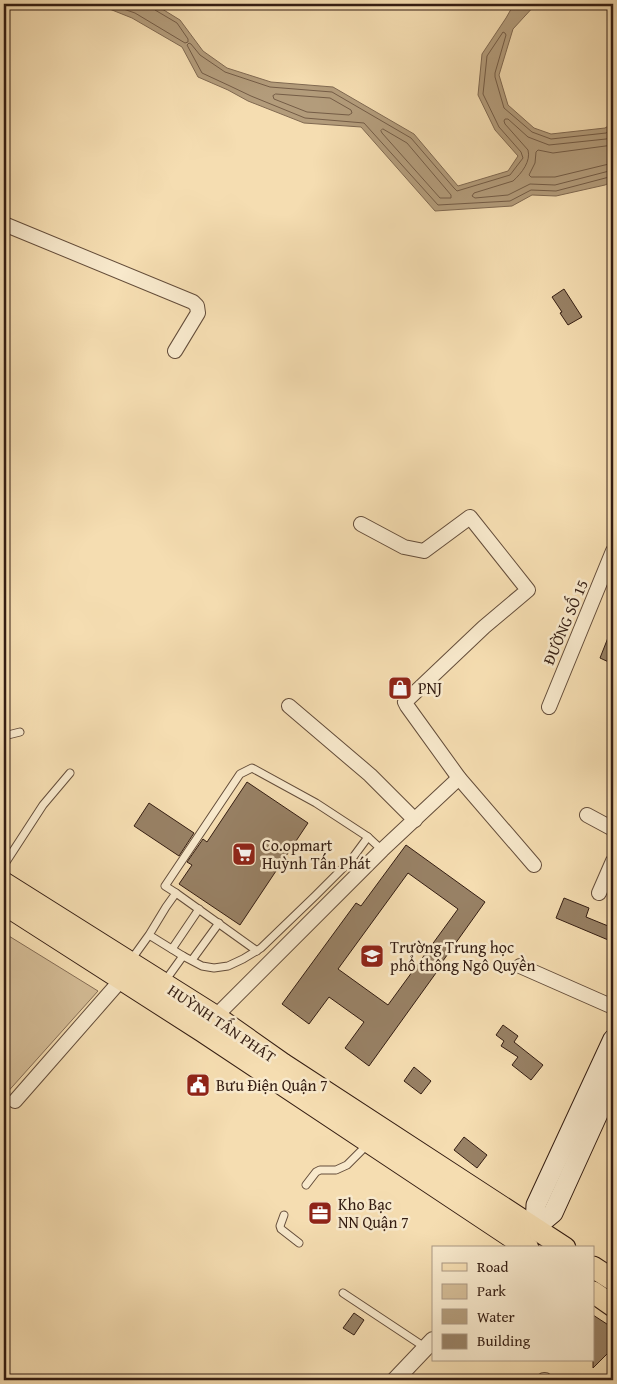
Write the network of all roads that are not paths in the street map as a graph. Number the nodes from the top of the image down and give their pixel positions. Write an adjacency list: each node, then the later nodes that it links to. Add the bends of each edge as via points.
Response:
1 (4, 224): 2 (street, via 193,302 198,313)
2 (175, 351)
3 (361, 524): 10 (street, via 404,547 424,551 470,517 528,590 405,702)
4 (613, 551): 6 (street, ĐƯỜNG SỐ 15)
5 (289, 706): 12 (street, via 370,775)
6 (549, 706)
7 (20, 732): 8 (lane)
8 (4, 736)
9 (70, 773): 17 (lane, via 47,799)
10 (459, 778): 12 (street); 18 (street)
11 (587, 815): 13 (street)
12 (415, 820): 15 (street)
13 (613, 829)
14 (368, 837): 15 (lane); 20 (lane, via 316,803 252,768 240,774 165,886); 27 (lane, via 351,860)
15 (382, 850): 34 (street)
16 (613, 861): 21 (street)
17 (4, 865)
18 (534, 865)
19 (4, 883): 31 (main road, HUỲNH TẤN PHÁT)
20 (176, 893): 22 (lane); 25 (lane)
21 (599, 893)
22 (199, 909): 24 (lane); 26 (lane)
23 (8, 910): 31 (main road, HUỲNH TẤN PHÁT)
24 (219, 923): 27 (lane); 29 (lane)
25 (149, 935): 26 (lane); 31 (lane)
26 (172, 949): 28 (lane)
27 (257, 950): 29 (lane, via 228,966 214,968)
28 (183, 956): 29 (lane); 32 (lane)
29 (192, 960)
30 (520, 966): 33 (street)
31 (125, 971): 32 (main road, HUỲNH TẤN PHÁT); 34 (main road, HUỲNH TẤN PHÁT); 37 (street)
32 (163, 984): 34 (main road, HUỲNH TẤN PHÁT)
33 (613, 1007)
34 (209, 1023): 38 (main road, HUỲNH TẤN PHÁT); 41 (main road, HUỲNH TẤN PHÁT, via 291,1070)
35 (613, 1040): 41 (main road, via 536,1205)
36 (613, 1081): 41 (main road, via 553,1213)
37 (15, 1100)
38 (369, 1142): 39 (lane, via 347,1165 336,1170 320,1170); 41 (main road, HUỲNH TẤN PHÁT)
39 (306, 1185)
40 (284, 1215): 42 (lane, via 281,1229)
41 (527, 1242): 43 (main road, HUỲNH TẤN PHÁT)
42 (299, 1243)
43 (552, 1246)
44 (594, 1268): 45 (main road)
45 (613, 1280)
46 (343, 1293): 49 (lane)
47 (594, 1293): 48 (main road)
48 (613, 1306)
49 (430, 1344): 50 (street)
50 (403, 1378)

